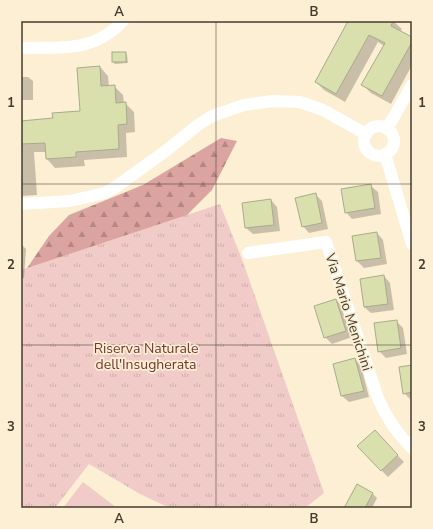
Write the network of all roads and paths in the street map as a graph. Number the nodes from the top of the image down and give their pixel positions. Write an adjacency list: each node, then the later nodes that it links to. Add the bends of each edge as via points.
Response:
1 (124, 21): 2 (street, via 106,35 86,45)
2 (21, 48)
3 (412, 85): 4 (street)
4 (387, 129): 5 (street, via 375,127); 6 (street, via 394,142 391,150)
5 (366, 134): 6 (street, via 364,143 368,151 376,155); 7 (street, via 323,110 300,102 272,101 244,105 212,116 198,124 157,157 105,193 70,201)
6 (385, 154): 8 (street)
7 (21, 204)
8 (412, 244)
9 (248, 253): 10 (street, Via Mario Menichini, via 326,242 384,413)
10 (412, 448)

